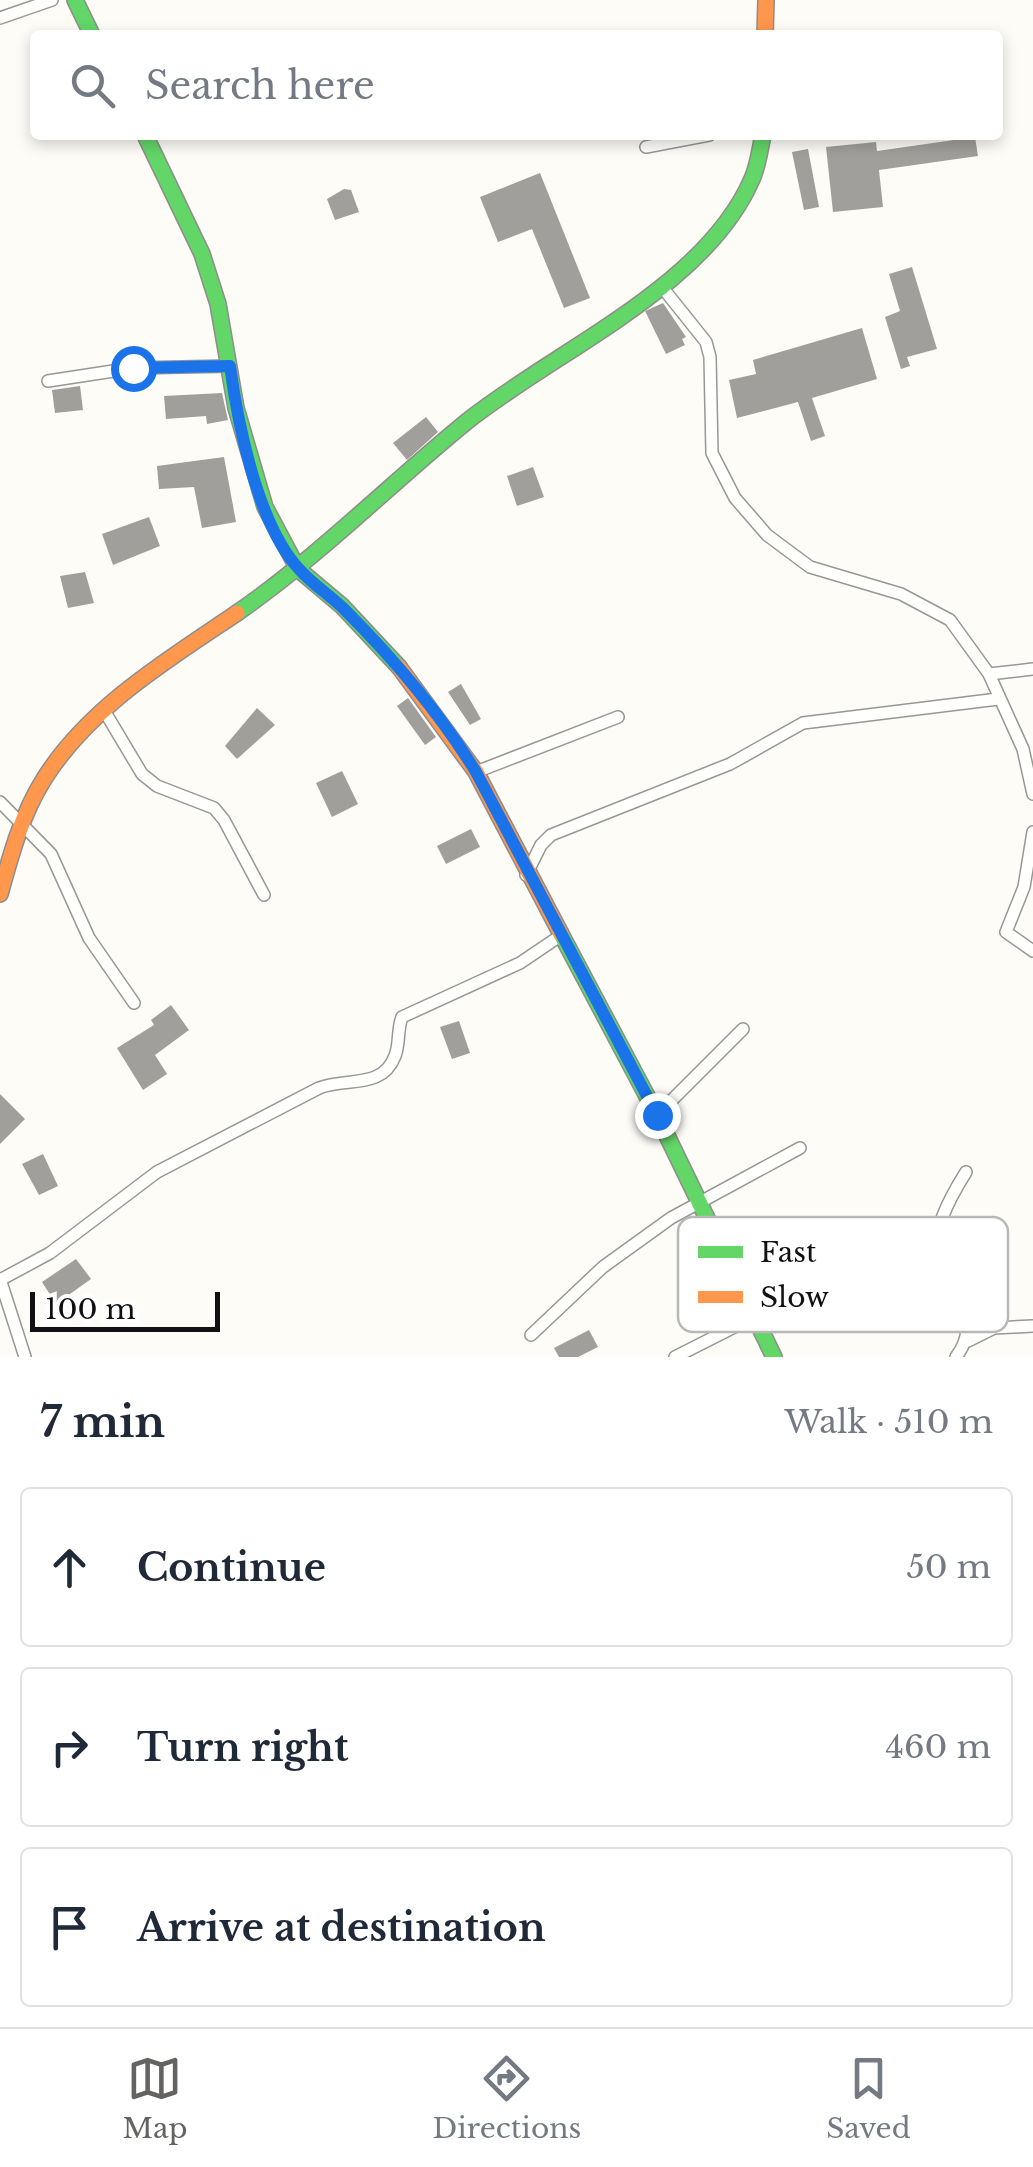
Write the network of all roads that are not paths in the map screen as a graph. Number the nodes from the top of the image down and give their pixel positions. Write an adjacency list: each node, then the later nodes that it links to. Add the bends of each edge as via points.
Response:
1 (52, 0): 4 (street)
2 (75, 0): 5 (street)
3 (766, 0): 6 (street)
4 (0, 18)
5 (90, 30)
6 (765, 30)
7 (147, 140): 12 (street, via 202,254)
8 (685, 140): 10 (street)
9 (762, 140): 11 (street, via 737,208)
10 (646, 148)
11 (662, 287): 14 (street, via 469,420); 16 (street, via 706,342 712,453 735,498 766,535 810,567 902,594 950,620)
12 (230, 366): 13 (street, via 133,368); 14 (street, via 265,508)
13 (48, 381)
14 (298, 569): 18 (street); 20 (street, via 413,682)
15 (1033, 669): 16 (street)
16 (989, 674): 17 (street)
17 (998, 698): 21 (street, via 1023,749); 25 (street, via 803,723 730,764 551,836)
18 (105, 712): 23 (street, via 68,746); 27 (street, via 142,774 214,808)
19 (618, 717): 20 (street)
20 (476, 772): 25 (street)
21 (1033, 794)
22 (0, 802): 23 (street)
23 (19, 825): 26 (street); 30 (street, via 51,854 89,938)
24 (1033, 832): 29 (street, via 1024,887 1006,932)
25 (526, 875): 28 (street)
26 (0, 894)
27 (264, 896)
28 (560, 936): 32 (street); 38 (street, via 520,963 402,1017 389,1068 368,1082 319,1088 157,1172 50,1253)
29 (1033, 951)
30 (134, 1004)
31 (743, 1029): 32 (street)
32 (657, 1115): 35 (street)
33 (800, 1148): 35 (street)
34 (966, 1172): 37 (street)
35 (698, 1202): 36 (street); 45 (street, via 603,1267)
36 (705, 1217)
37 (944, 1217)
38 (0, 1279): 47 (street)
39 (1033, 1326): 40 (street)
40 (1008, 1327)
41 (725, 1332): 48 (street)
42 (762, 1332): 49 (street)
43 (968, 1332): 46 (street)
44 (986, 1332): 46 (street)
45 (531, 1336)
46 (968, 1341): 50 (street)
47 (25, 1357)
48 (676, 1357)
49 (774, 1357)
50 (956, 1357)

